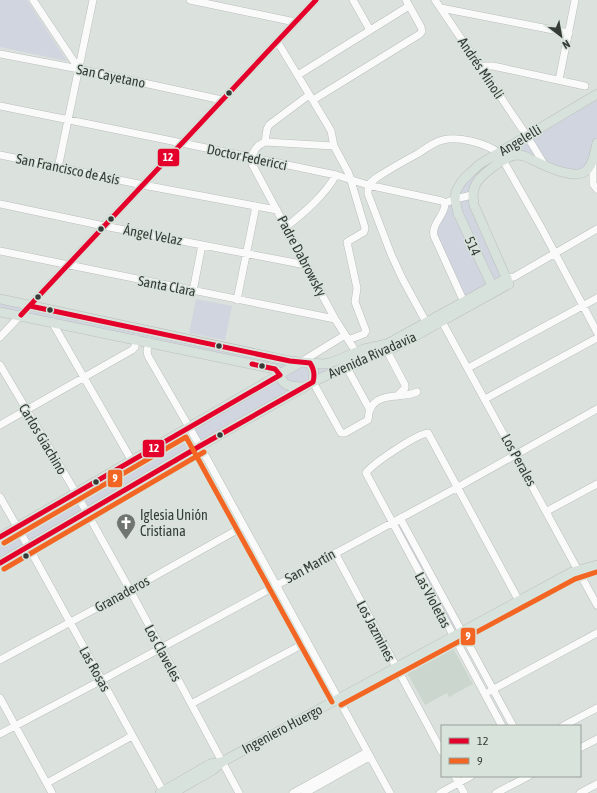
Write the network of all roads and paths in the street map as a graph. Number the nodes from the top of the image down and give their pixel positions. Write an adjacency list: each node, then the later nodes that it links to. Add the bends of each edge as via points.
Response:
1 (33, 0): 16 (street)
2 (93, 0): 16 (street)
3 (190, 0): 10 (street)
4 (316, 0): 10 (street)
5 (353, 0): 11 (street)
6 (435, 0): 9 (street, Andrés Minoli)
7 (575, 0): 12 (street)
8 (408, 3): 11 (street); 21 (street, via 421,27 420,34)
9 (441, 8): 12 (street); 15 (street, Andrés Minoli)
10 (296, 22): 13 (street)
11 (370, 30): 17 (street)
12 (568, 33): 18 (street)
13 (277, 41): 17 (street); 22 (street)
14 (0, 54): 16 (street, San Cayetano)
15 (480, 66): 18 (street, via 493,66); 25 (street, Andrés Minoli)
16 (79, 69): 22 (street, San Cayetano); 24 (street)
17 (298, 75): 21 (street)
18 (559, 80): 19 (street)
19 (585, 86)
20 (597, 94): 25 (main road, Angelelli)
21 (311, 98): 26 (street, via 269,125); 29 (street, via 331,131)
22 (222, 100): 27 (street)
23 (0, 106): 24 (street, Doctor Federicci)
24 (69, 119): 27 (street, Doctor Federicci); 36 (street)
25 (527, 136): 30 (main road, Angelelli); 35 (street, Andrés Minoli)
26 (266, 142): 29 (street); 32 (street, via 256,147)
27 (182, 143): 32 (street, Doctor Federicci); 39 (street)
28 (597, 143): 34 (main road)
29 (334, 146): 38 (street)
30 (499, 153): 33 (street); 40 (street, via 491,147 465,140 443,140); 43 (main road, Angelelli, via 480,164 467,176 456,191)
31 (0, 155): 36 (street, San Francisco de Asís)
32 (251, 158): 37 (street, Doctor Federicci); 47 (street, Padre Dabrowsky)
33 (504, 161): 35 (main road, Angelelli, via 519,155); 42 (main road, Angelelli, via 481,178 475,185); 53 (street)
34 (593, 161): 35 (main road, Angelelli, via 588,170 577,175); 41 (street, via 593,184)
35 (544, 164)
36 (58, 168): 39 (street, San Francisco de Asís)
37 (336, 176): 38 (street, Doctor Federicci); 49 (street, via 312,205)
38 (351, 180): 40 (street, Doctor Federicci); 78 (street, via 365,228 364,232 347,242 357,288 355,302 366,331 364,334)
39 (143, 185): 46 (street, San Francisco de Asís); 48 (street)
40 (368, 185): 44 (street, Doctor Federicci); 73 (street, via 368,194 391,254)
41 (597, 190)
42 (472, 195): 43 (street); 58 (main road, 514, via 474,205)
43 (455, 199): 44 (street); 57 (main road, 514, via 458,213)
44 (445, 203): 65 (street, via 434,228 434,236)
45 (0, 204): 48 (street, Ángel Velaz)
46 (256, 206): 47 (street, San Francisco de Asís); 54 (street)
47 (277, 210): 49 (street, Padre Dabrowsky)
48 (104, 226): 51 (street, Ángel Velaz); 56 (street)
49 (286, 227): 55 (street, Padre Dabrowsky)
50 (597, 229): 53 (street, Avenida Rivadavia)
51 (202, 245): 54 (street, Ángel Velaz); 60 (street)
52 (0, 252): 56 (street, Santa Clara)
53 (555, 253): 58 (street, Avenida Rivadavia); 67 (street)
54 (246, 254): 55 (street, Ángel Velaz); 64 (street)
55 (306, 265): 70 (street, Padre Dabrowsky)
56 (67, 266): 60 (street, Santa Clara); 66 (street)
57 (486, 273): 59 (main road, 514); 61 (main road, via 486,280)
58 (510, 280): 59 (main road, Avenida Rivadavia)
59 (493, 289): 61 (main road, Avenida Rivadavia); 71 (main road, Avenida Rivadavia)
60 (193, 291): 64 (street, Santa Clara)
61 (480, 292): 65 (main road, Avenida Rivadavia)
62 (597, 298): 67 (street)
63 (0, 299): 66 (main road, Avenida Rivadavia)
64 (237, 300): 70 (street, Santa Clara)
65 (464, 302): 71 (main road, Avenida Rivadavia)
66 (30, 306): 69 (street); 74 (main road, Avenida Rivadavia)
67 (583, 306): 76 (street); 87 (street)
68 (0, 312): 69 (main road)
69 (20, 316): 72 (main road); 77 (street)
70 (335, 319): 78 (street, Padre Dabrowsky)
71 (440, 319): 73 (main road, Avenida Rivadavia); 82 (main road, Avenida Rivadavia); 87 (street, Los Perales)
72 (52, 322): 80 (main road); 89 (street)
73 (426, 322): 83 (main road, Avenida Rivadavia, via 387,344)
74 (137, 328): 75 (main road, Avenida Rivadavia); 80 (main road)
75 (152, 331): 81 (main road); 84 (main road, Avenida Rivadavia)
76 (597, 332)
77 (0, 337)
78 (346, 337): 83 (street, Padre Dabrowsky); 84 (street)
79 (597, 338): 94 (street)
80 (135, 343): 81 (main road); 89 (street, via 132,350)
81 (148, 346): 88 (main road, via 275,368); 99 (street, via 148,356)
82 (387, 351): 86 (main road, Avenida Rivadavia, via 367,356); 93 (street, via 405,385)
83 (356, 352): 84 (main road, Avenida Rivadavia, via 330,363)
84 (305, 363): 88 (main road); 90 (main road, via 314,372)
85 (0, 365): 96 (street, Carlos Giachino)
86 (346, 366): 90 (main road, Avenida Rivadavia); 97 (street)
87 (468, 368): 94 (street, Los Perales)
88 (280, 375): 91 (main road, via 290,386); 99 (main road)
89 (84, 378): 96 (street); 102 (street)
90 (313, 382): 91 (main road, Avenida Rivadavia); 97 (street, via 341,433 368,420)
91 (304, 387): 100 (main road, Avenida Rivadavia)
92 (417, 392): 93 (street)
93 (397, 396): 97 (street, via 384,398 375,403)
94 (485, 399): 101 (street, Los Perales)
95 (597, 409): 101 (street, San Martín)
96 (26, 410): 98 (street); 105 (street, Carlos Giachino)
97 (370, 410)
98 (0, 425)
99 (189, 427): 100 (street); 102 (main road)
100 (200, 446): 108 (main road, Avenida Rivadavia); 111 (street)
101 (516, 454): 104 (street, San Martín); 107 (street, Los Perales)
102 (132, 461): 105 (main road)
103 (597, 484): 107 (street)
104 (458, 487): 109 (street, San Martín); 110 (street, Las Violetas, via 428,433 424,433 385,457 366,473); 121 (street)
105 (76, 493): 108 (street, Carlos Giachino); 112 (main road)
106 (0, 497): 112 (street, Las Rosas)
107 (546, 511): 118 (street, Los Perales)
108 (86, 513): 114 (main road, Avenida Rivadavia); 120 (street, Los Claveles)
109 (400, 518): 110 (street, San Martín); 124 (street, Las Violetas)
110 (391, 523): 115 (street, San Martín); 126 (street, Las Violetas)
111 (244, 526): 119 (street); 120 (street, Granaderos)
112 (17, 527): 113 (main road); 114 (street, Las Rosas)
113 (0, 537)
114 (28, 546): 116 (main road, Avenida Rivadavia); 123 (street, Las Rosas)
115 (335, 553): 119 (street, San Martín); 130 (street, Los Jazmines)
116 (0, 563)
117 (597, 565): 118 (main road, Ingeniero Huergo)
118 (578, 570): 121 (main road, Ingeniero Huergo); 122 (street, Los Perales)
119 (276, 585): 127 (street); 128 (street, San Martín)
120 (130, 590): 123 (street, Granaderos); 128 (street, Los Claveles)
121 (520, 601): 124 (main road, Ingeniero Huergo)
122 (597, 605)
123 (70, 622): 129 (street, Granaderos); 131 (street, Las Rosas)
124 (462, 632): 126 (main road, Ingeniero Huergo); 132 (street, Las Violetas)
125 (597, 633): 132 (street)
126 (453, 637): 130 (main road, Ingeniero Huergo); 133 (street, Las Violetas)
127 (307, 642): 135 (street); 136 (street)
128 (161, 648): 131 (street, San Martín); 136 (street, Los Claveles)
129 (0, 660)
130 (396, 668): 135 (main road, Ingeniero Huergo); 146 (street, Los Jazmines)
131 (102, 680): 141 (street, San Martín); 143 (street, Las Rosas)
132 (493, 689): 133 (street); 139 (street, Las Violetas)
133 (484, 694): 138 (street, Las Violetas)
134 (0, 698): 141 (street)
135 (338, 699): 147 (street); 148 (main road, Ingeniero Huergo)
136 (191, 704): 148 (street, Los Claveles)
137 (597, 708): 140 (street)
138 (501, 725)
139 (512, 725)
140 (565, 725)
141 (15, 726): 142 (street, San Martín); 151 (street)
142 (0, 734)
143 (132, 736): 151 (street); 153 (street, Las Rosas)
144 (597, 738): 145 (street)
145 (581, 747)
146 (441, 750)
147 (368, 755): 157 (street); 158 (street); 159 (street)
148 (222, 762): 153 (main road, Ingeniero Huergo, via 210,764); 155 (main road, Ingeniero Huergo); 156 (street, Los Claveles)
149 (527, 777): 162 (street)
150 (457, 779): 160 (street); 161 (street)
151 (47, 783): 154 (street)
152 (597, 784): 163 (street)
153 (161, 792)
154 (52, 793)
155 (173, 793)
156 (239, 793)
157 (293, 793)
158 (305, 793)
159 (390, 793)
160 (440, 793)
161 (464, 793)
162 (496, 793)
163 (580, 793)

